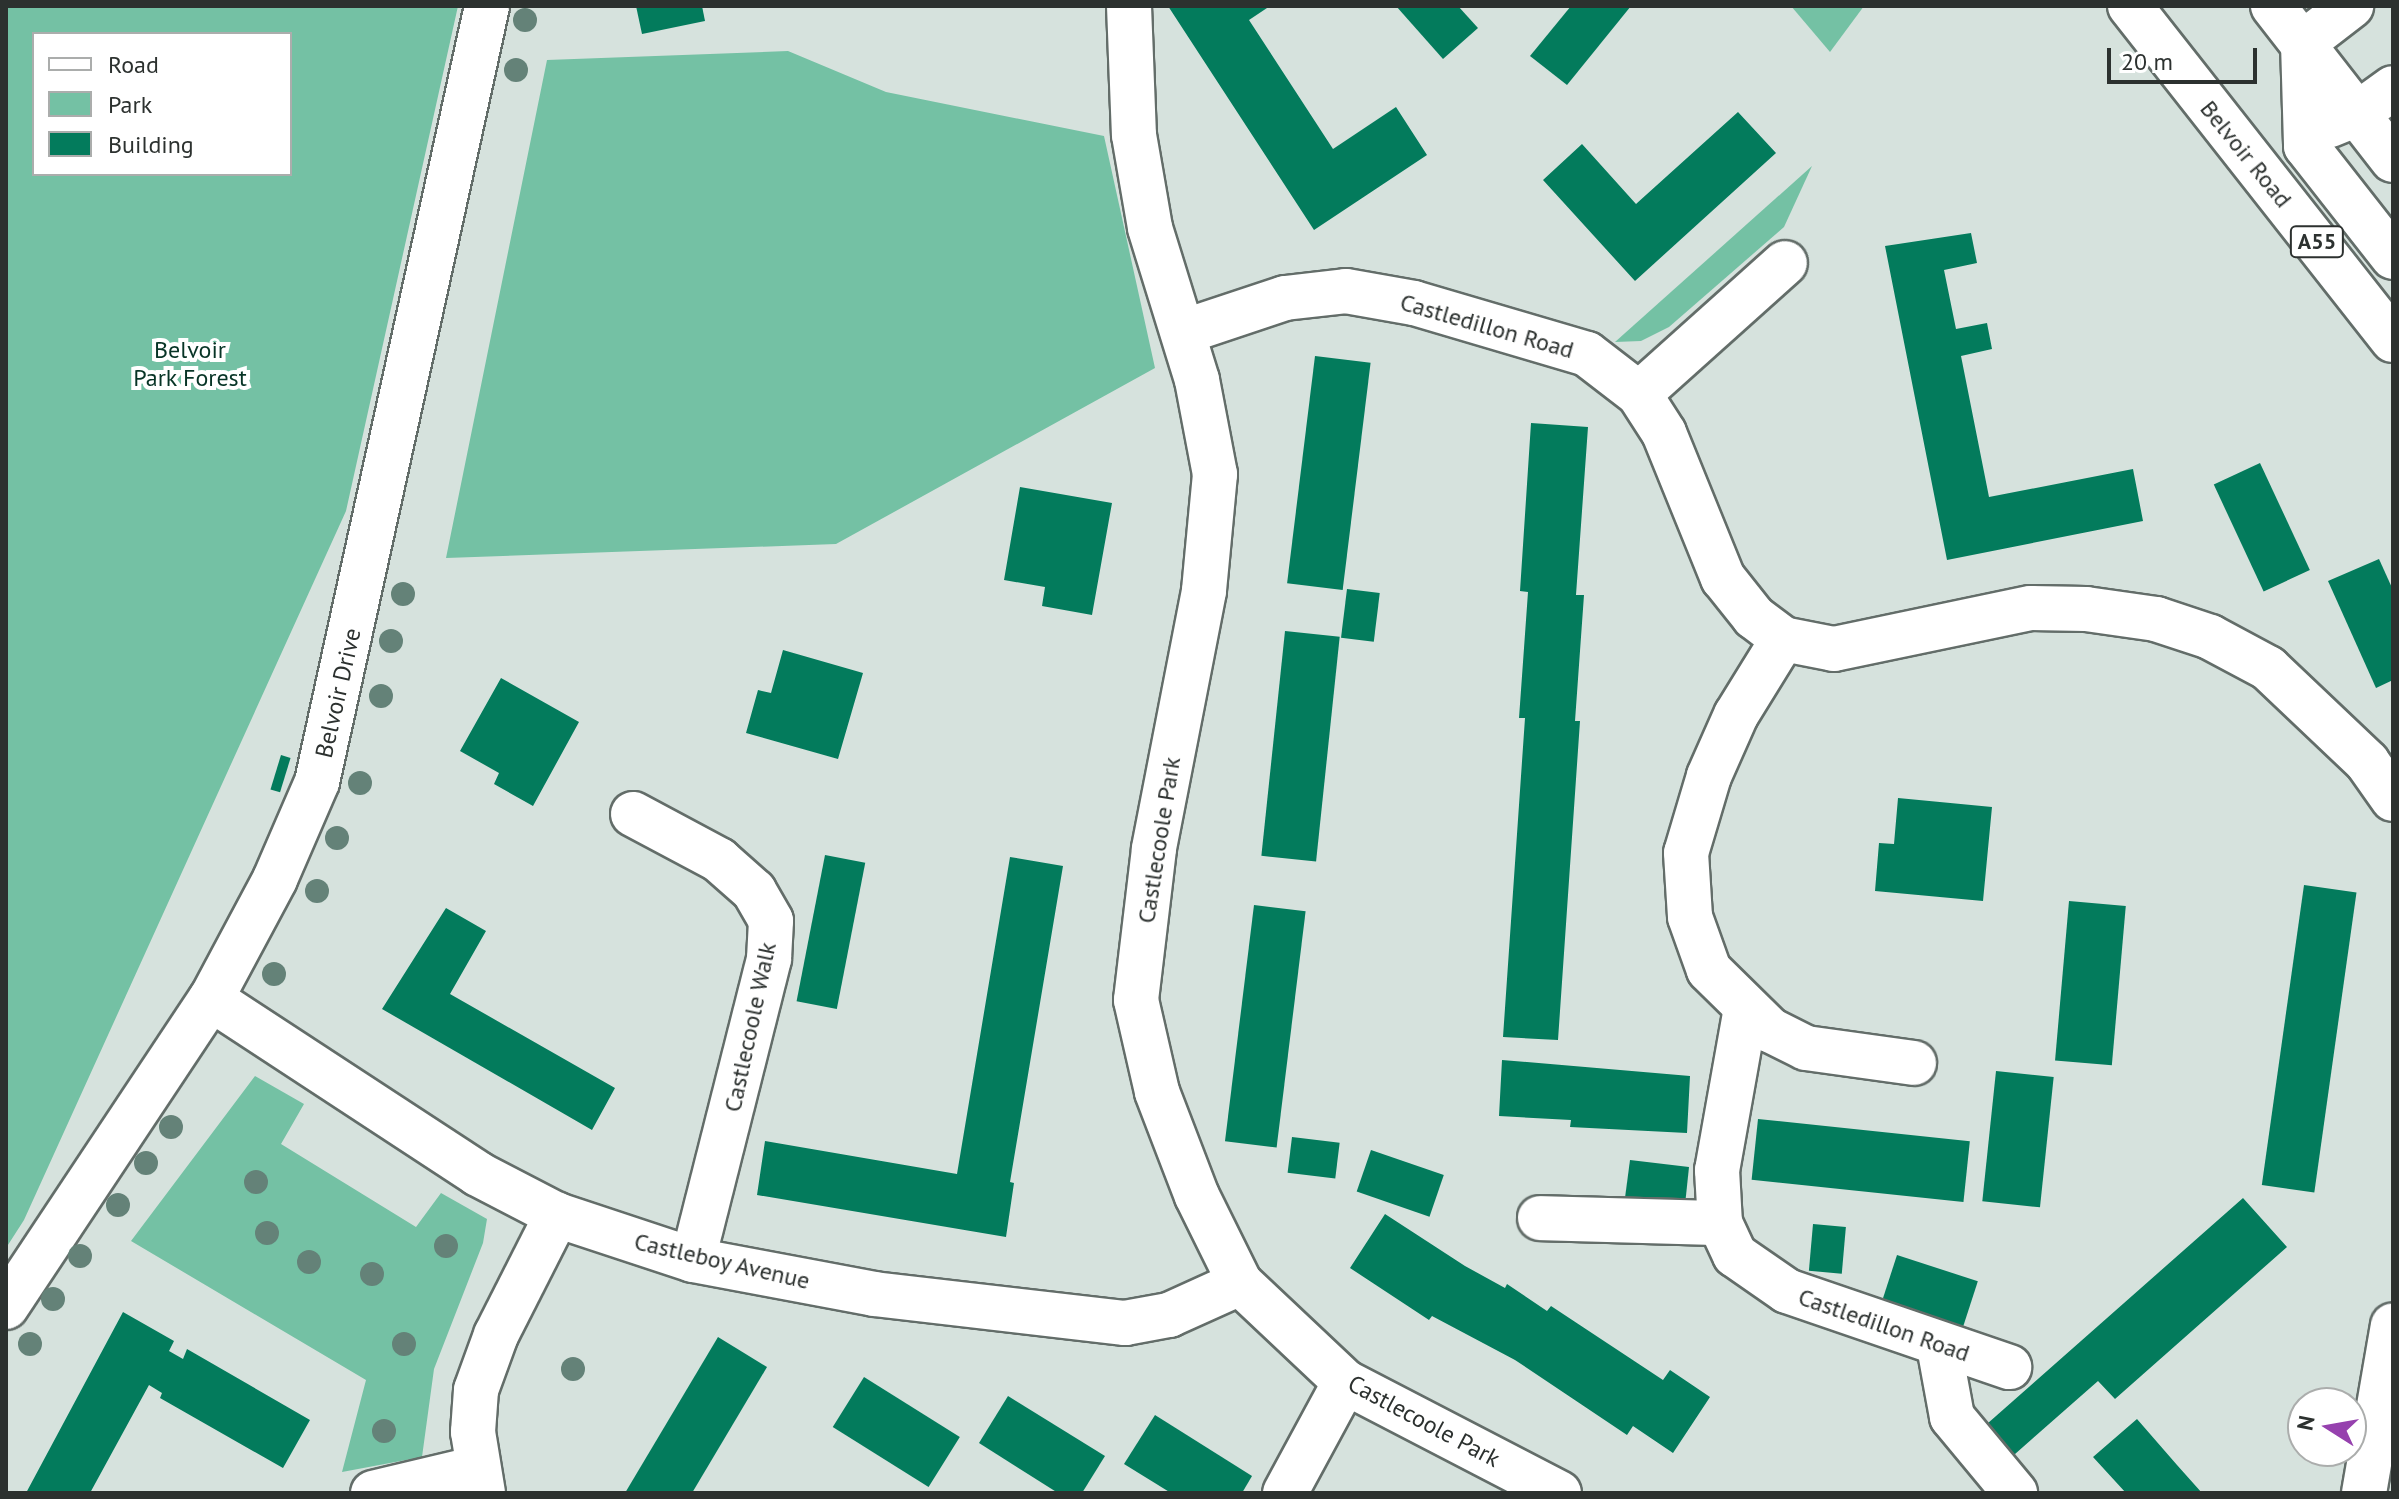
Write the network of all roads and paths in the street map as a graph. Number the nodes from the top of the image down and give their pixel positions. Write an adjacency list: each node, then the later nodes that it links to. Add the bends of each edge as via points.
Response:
1 (487, 6): 20 (main road, Belvoir Drive, via 317,782 275,879)
2 (1129, 6): 14 (main road, Castlecoole Park, via 1134,135 1150,228)
3 (2130, 6): 10 (main road, Belvoir Road / A55)
4 (2273, 6): 6 (main road)
5 (2351, 6): 6 (main road)
6 (2303, 43): 8 (main road); 9 (main road)
7 (2393, 88): 8 (main road)
8 (2357, 114): 9 (main road); 11 (main road)
9 (2303, 136): 10 (main road); 12 (main road)
10 (2240, 145): 15 (main road, Belvoir Road / A55)
11 (2393, 160)
12 (2393, 257)
13 (1785, 263): 16 (main road)
14 (1183, 332): 16 (main road, Castledillon Road, via 1285,298 1346,291 1414,303 1562,345 1596,358); 27 (main road, Castlecoole Park, via 1215,474 1204,591 1154,849 1136,1000 1157,1092 1197,1196)
15 (2393, 340)
16 (1639, 394): 17 (main road, Castledillon Road, via 1664,433 1723,578 1754,617)
17 (1783, 639): 18 (main road, Castledillon Road, via 1834,649 2031,608 2156,619 2210,637 2268,668 2367,762); 21 (main road, via 1731,727 1709,776 1686,853 1690,917 1709,970)
18 (2393, 799)
19 (633, 814): 26 (main road, Castlecoole Walk, via 719,860 754,891 771,921 769,959)
20 (211, 999): 23 (main road, Castleboy Avenue, via 478,1174); 28 (main road, Belvoir Drive)
21 (1746, 1008): 22 (main road, via 1770,1030 1806,1048); 25 (main road, Castledillon Road, via 1717,1170)
22 (1914, 1063)
23 (557, 1215): 26 (main road, Castleboy Avenue); 33 (main road, via 496,1335 476,1390 473,1432)
24 (1540, 1218): 25 (main road)
25 (1720, 1223): 30 (main road, Castledillon Road, via 1735,1255 1787,1291)
26 (693, 1260): 27 (main road, Castleboy Avenue, via 874,1294 1125,1323 1169,1315)
27 (1240, 1283): 32 (main road, Castlecoole Park)
28 (6, 1307)
29 (2393, 1325): 38 (main road)
30 (1939, 1346): 31 (main road, Castledillon Road); 37 (main road, via 1952,1417)
31 (2009, 1367)
32 (1345, 1382): 35 (main road); 36 (main road, Castlecoole Park)
33 (481, 1480): 34 (main road)
34 (373, 1493)
35 (1285, 1493)
36 (1559, 1493)
37 (2015, 1493)
38 (2364, 1493)

